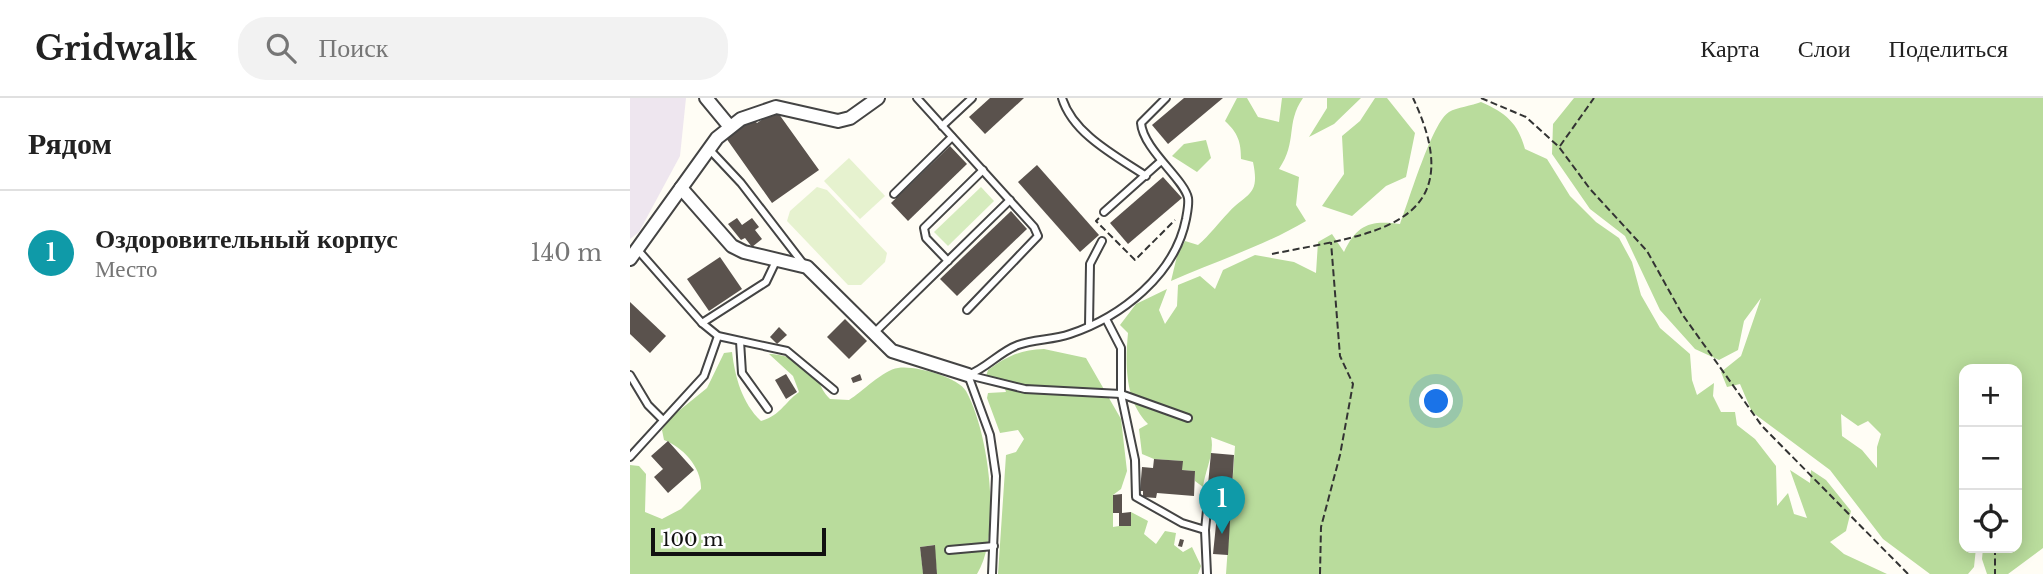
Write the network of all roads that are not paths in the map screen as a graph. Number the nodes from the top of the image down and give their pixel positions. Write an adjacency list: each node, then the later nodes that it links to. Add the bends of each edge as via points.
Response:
1 (706, 98): 8 (street)
2 (877, 98): 8 (street, via 850,118 838,121 776,107)
3 (917, 98): 7 (lane)
4 (972, 98): 7 (lane)
5 (1062, 98): 13 (lane, via 1075,122 1106,150)
6 (1166, 98): 11 (lane, via 1141,123)
7 (942, 126): 9 (lane)
8 (730, 127): 10 (street)
9 (952, 137): 12 (lane); 15 (lane)
10 (709, 150): 14 (street); 22 (lane)
11 (1160, 162): 13 (lane); 24 (lane, via 1185,191 1188,207 1180,238 1142,293)
12 (983, 170): 16 (lane); 21 (lane, via 924,229 926,238)
13 (1146, 176): 17 (lane)
14 (681, 188): 19 (street); 20 (street, via 732,246)
15 (894, 194)
16 (1010, 200): 21 (lane); 23 (lane, via 1034,227 1037,239)
17 (1104, 212)
18 (1102, 241): 26 (lane, via 1090,264)
19 (634, 254): 25 (lane)
20 (777, 259): 22 (street); 25 (lane, via 766,282)
21 (948, 261): 27 (lane)
22 (807, 267): 27 (street)
23 (967, 310)
24 (1106, 319): 26 (lane); 33 (lane, via 1121,348)
25 (702, 323): 28 (lane)
26 (1089, 326): 31 (lane, via 1020,344)
27 (874, 333): 31 (street, via 901,356)
28 (718, 336): 29 (lane); 36 (lane, via 704,376)
29 (740, 341): 32 (lane, via 787,351); 34 (lane, via 742,373)
30 (630, 375): 36 (lane)
31 (968, 375): 33 (lane, via 1039,390); 40 (lane, via 990,435 996,476)
32 (834, 390)
33 (1121, 394): 35 (lane); 39 (lane, via 1135,460 1136,497 1182,523)
34 (768, 409)
35 (1188, 418)
36 (662, 419): 37 (lane)
37 (630, 457)
38 (1207, 510): 39 (lane)
39 (1205, 530): 43 (lane)
40 (994, 546): 41 (lane); 42 (lane)
41 (949, 550)
42 (992, 574)
43 (1208, 574)

